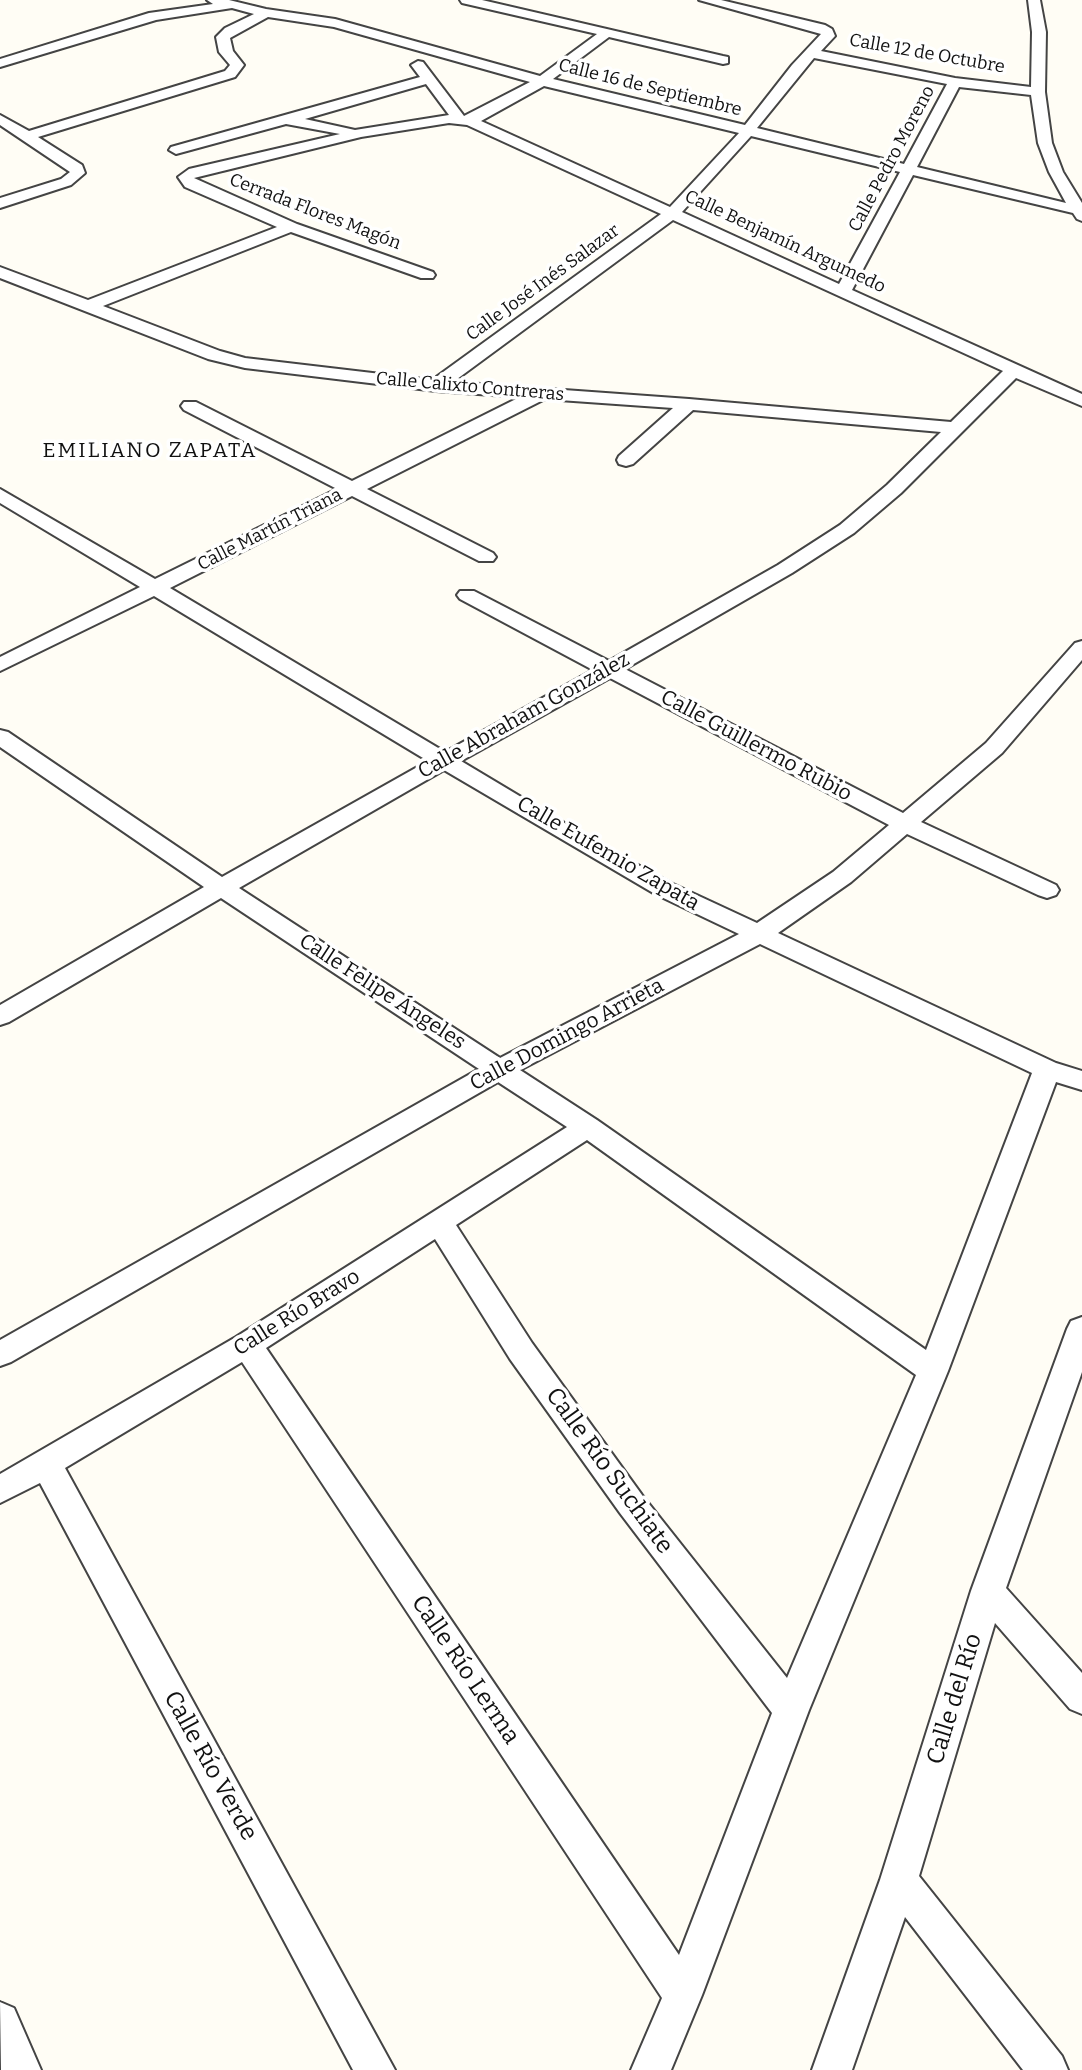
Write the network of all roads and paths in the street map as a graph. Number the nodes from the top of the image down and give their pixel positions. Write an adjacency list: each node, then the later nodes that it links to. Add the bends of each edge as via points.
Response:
1 (213, 0): 6 (street, Calle 16 de Septiembre)
2 (466, 0): 7 (street)
3 (510, 0): 7 (street)
4 (705, 0): 10 (street, via 820,28)
5 (1034, 0): 19 (street, via 1039,32)
6 (232, 5): 8 (street, Calle 16 de Septiembre); 14 (street, via 154,16)
7 (495, 6): 9 (street)
8 (266, 13): 11 (street, Calle 16 de Septiembre, via 335,23); 15 (street, via 223,37 226,52 237,65)
9 (607, 33): 13 (street); 17 (street)
10 (828, 36): 12 (street, Calle José Inés Salazar)
11 (400, 41): 16 (street); 17 (street, Calle 16 de Septiembre)
12 (810, 52): 18 (street, Calle 12 de Octubre); 23 (street, Calle José Inés Salazar)
13 (723, 60)
14 (0, 63)
15 (230, 74): 25 (street)
16 (429, 79): 21 (street); 22 (street)
17 (542, 81): 22 (street); 23 (street, Calle 16 de Septiembre)
18 (955, 82): 19 (street, Calle 12 de Octubre); 27 (street, Calle Pedro Moreno)
19 (1038, 92): 30 (street, via 1045,143)
20 (0, 119): 25 (street)
21 (286, 120): 24 (street); 26 (street)
22 (465, 120): 24 (street); 29 (street, Calle Benjamín Argumedo)
23 (747, 132): 27 (street, Calle 16 de Septiembre); 29 (street, Calle José Inés Salazar)
24 (361, 133): 31 (street, Cerrada Flores Magón, via 185,177 190,184)
25 (27, 136): 28 (street, via 78,173 66,182)
26 (176, 150)
27 (908, 169): 30 (street, Calle 16 de Septiembre); 34 (street, Calle Pedro Moreno)
28 (0, 203)
29 (674, 212): 34 (street, Calle Benjamín Argumedo); 37 (street, Calle José Inés Salazar)
30 (1080, 213)
31 (292, 227): 33 (street, Cerrada Flores Magón); 35 (street)
32 (0, 272): 35 (street, Calle Calixto Contreras)
33 (427, 275)
34 (844, 290): 36 (street, Calle Benjamín Argumedo)
35 (86, 307): 37 (street, Calle Calixto Contreras, via 245,363)
36 (1014, 370): 39 (street, Calle Benjamín Argumedo); 42 (street, Calle Abraham González)
37 (436, 386): 38 (street, Calle Calixto Contreras)
38 (540, 394): 40 (street, Calle Calixto Contreras); 44 (street, Calle Martín Triana)
39 (1082, 401)
40 (689, 404): 42 (street, Calle Calixto Contreras); 43 (street)
41 (190, 406): 44 (street)
42 (955, 428): 51 (street, Calle Abraham González, via 847,529)
43 (626, 460)
44 (351, 490): 46 (street); 47 (street, Calle Martín Triana)
45 (0, 495): 47 (street, Calle Eufemio Zapata)
46 (485, 557)
47 (156, 587): 50 (street, Calle Martín Triana); 53 (street, Calle Eufemio Zapata)
48 (467, 596): 51 (street, Calle Guillermo Rubio)
49 (1082, 647): 54 (street, Calle Domingo Arrieta, via 994,748)
50 (0, 665)
51 (610, 670): 53 (street, Calle Abraham González); 54 (street, Calle Guillermo Rubio)
52 (0, 737): 55 (street, Calle Felipe Ángeles)
53 (446, 760): 55 (street, Calle Abraham González); 57 (street, Calle Eufemio Zapata, via 664,889)
54 (907, 825): 56 (street, Calle Guillermo Rubio); 57 (street, Calle Domingo Arrieta)
55 (222, 888): 58 (street, Calle Abraham González); 59 (street, Calle Felipe Ángeles)
56 (1047, 890)
57 (757, 935): 59 (street, Calle Domingo Arrieta); 60 (street, Calle Eufemio Zapata)
58 (0, 1016)
59 (500, 1069): 61 (street, Calle Felipe Ángeles); 65 (street, Calle Domingo Arrieta)
60 (1068, 1076): 66 (street)
61 (587, 1127): 62 (street, Calle Río Bravo); 66 (street, Calle Felipe Ángeles)
62 (440, 1223): 64 (street, Calle Río Bravo); 72 (street, Calle Río Suchiate, via 522,1351 615,1482)
63 (1082, 1329): 67 (street, Calle del Río)
64 (247, 1345): 68 (street, Calle Río Bravo); 74 (street, Calle Río Lerma)
65 (0, 1354)
66 (933, 1371): 72 (street)
67 (1075, 1376): 70 (street, Calle del Río)
68 (45, 1462): 69 (street, Calle Río Bravo); 77 (street, Calle Río Verde)
69 (0, 1490)
70 (988, 1591): 71 (street); 73 (street, Calle del Río)
71 (1082, 1698)
72 (791, 1710): 74 (street)
73 (899, 1880): 79 (street, Calle del Río); 80 (street)
74 (683, 1995): 78 (street)
75 (0, 2022): 76 (street)
76 (21, 2070)
77 (375, 2070)
78 (651, 2070)
79 (832, 2070)
80 (1048, 2070)

